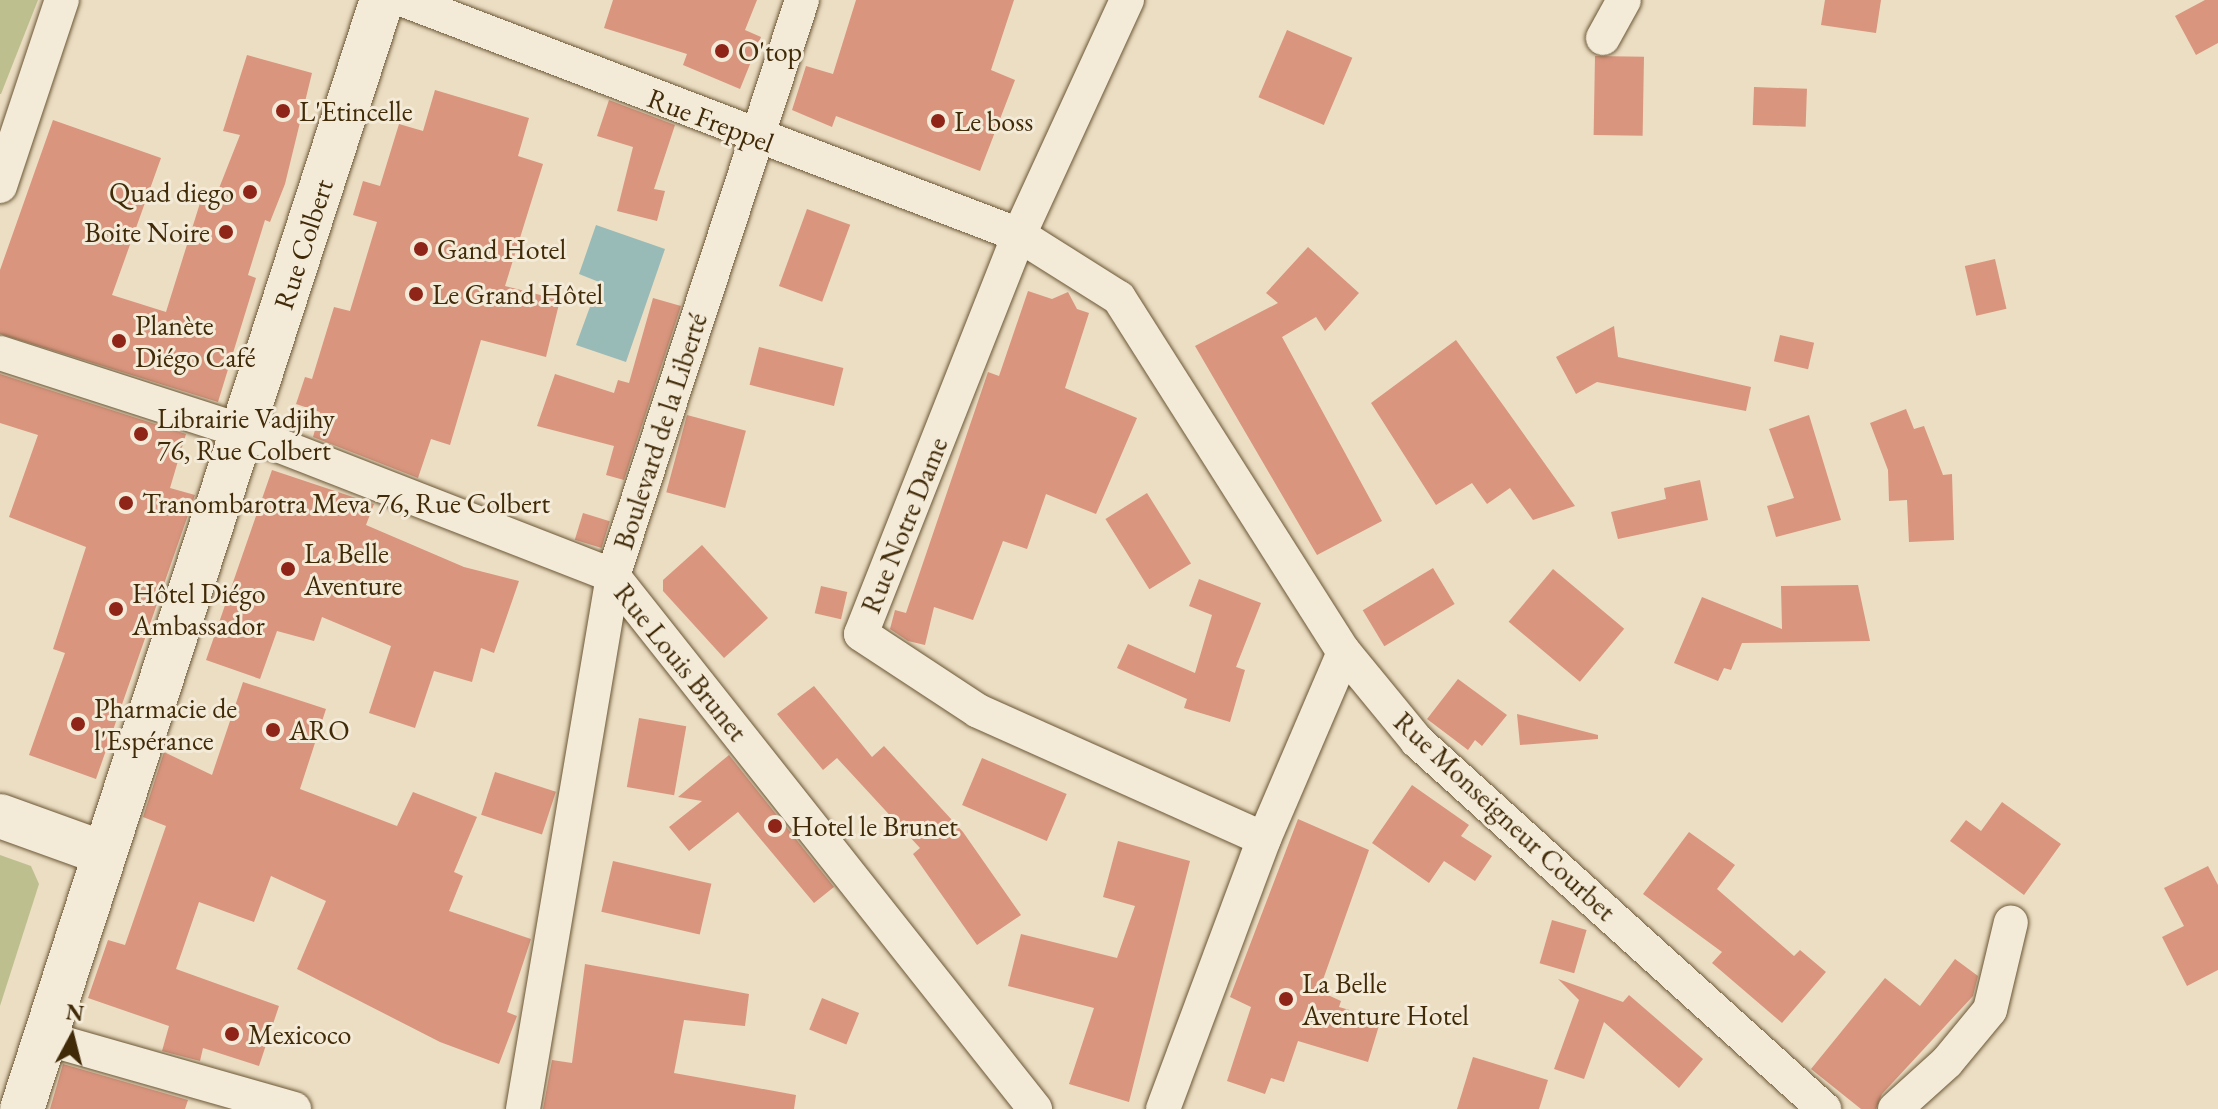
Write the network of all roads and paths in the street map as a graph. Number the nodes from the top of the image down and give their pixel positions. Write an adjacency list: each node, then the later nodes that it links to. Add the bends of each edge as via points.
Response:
1 (62, 0): 9 (street)
2 (382, 0): 12 (main road, Rue Colbert)
3 (404, 0): 8 (street, Rue Freppel)
4 (802, 0): 8 (street, Boulevard de la Liberté)
5 (1127, 0): 10 (street, Rue Notre Dame)
6 (1624, 0): 7 (street)
7 (1603, 38)
8 (755, 137): 10 (street, Rue Freppel); 13 (street, Boulevard de la Liberté)
9 (0, 186)
10 (1019, 235): 14 (street, Rue Monseigneur Courbet, via 1119,298); 16 (street, Rue Notre Dame, via 861,634 978,711)
11 (0, 353): 12 (street, Rue Louis Brunet)
12 (242, 431): 13 (street, Rue Louis Brunet); 17 (main road, Rue Colbert)
13 (613, 576): 22 (street, Boulevard de la Liberté); 23 (street, Rue Louis Brunet)
14 (1344, 652): 16 (street); 25 (street, Rue Monseigneur Courbet, via 1417,741)
15 (0, 816): 17 (main road)
16 (1264, 839): 24 (street)
17 (100, 852): 19 (main road, Rue Colbert)
18 (2011, 922): 26 (street, via 1990,1010 1947,1062)
19 (45, 1038): 20 (main road, Rue Colbert); 21 (street)
20 (22, 1109)
21 (294, 1109)
22 (523, 1109)
23 (1035, 1109)
24 (1163, 1109)
25 (1824, 1109)
26 (1895, 1109)

